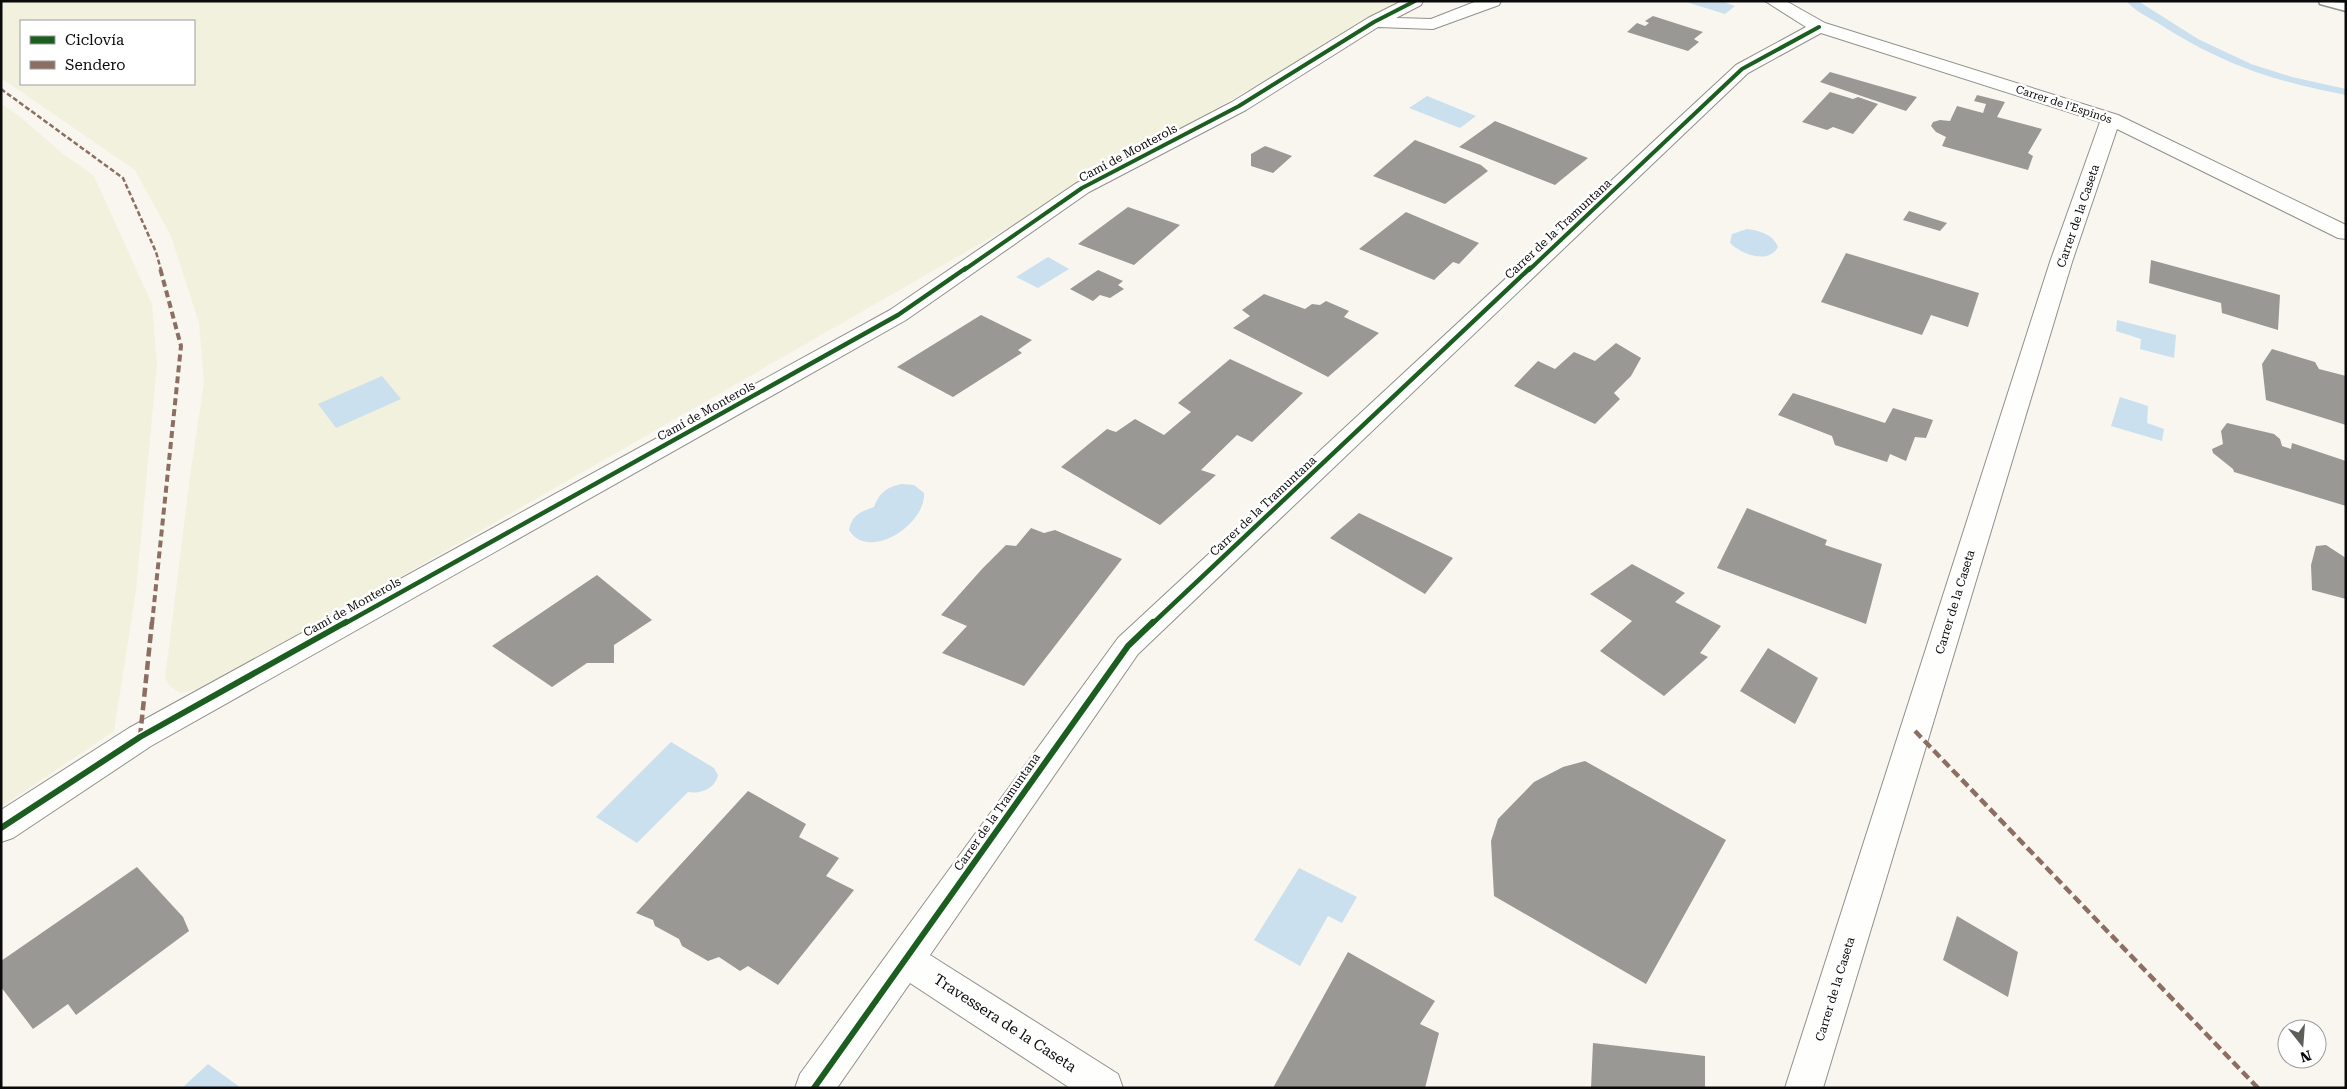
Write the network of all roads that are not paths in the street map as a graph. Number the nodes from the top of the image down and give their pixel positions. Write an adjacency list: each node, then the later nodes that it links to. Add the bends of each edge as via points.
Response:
1 (1415, 1): 6 (street, Camí de Monterols)
2 (1493, 1): 6 (street, via 1433,24)
3 (1773, 1): 7 (street, Carrer de l'Espinós)
4 (2325, 1): 5 (lane)
5 (2346, 7)
6 (1374, 22): 10 (street, Camí de Monterols, via 1239,106 1082,188 898,315 140,737)
7 (1819, 27): 8 (street, Carrer de l'Espinós); 11 (street, Carrer de la Tramuntana, via 1742,69 1128,646)
8 (2111, 119): 9 (street, Carrer de l'Espinós); 14 (street, Carrer de la Caseta, via 2061,262)
9 (2346, 232)
10 (1, 828)
11 (905, 959): 12 (street, Carrer de la Tramuntana); 13 (street, Travessera de la Caseta)
12 (814, 1088)
13 (1104, 1088)
14 (1804, 1088)

